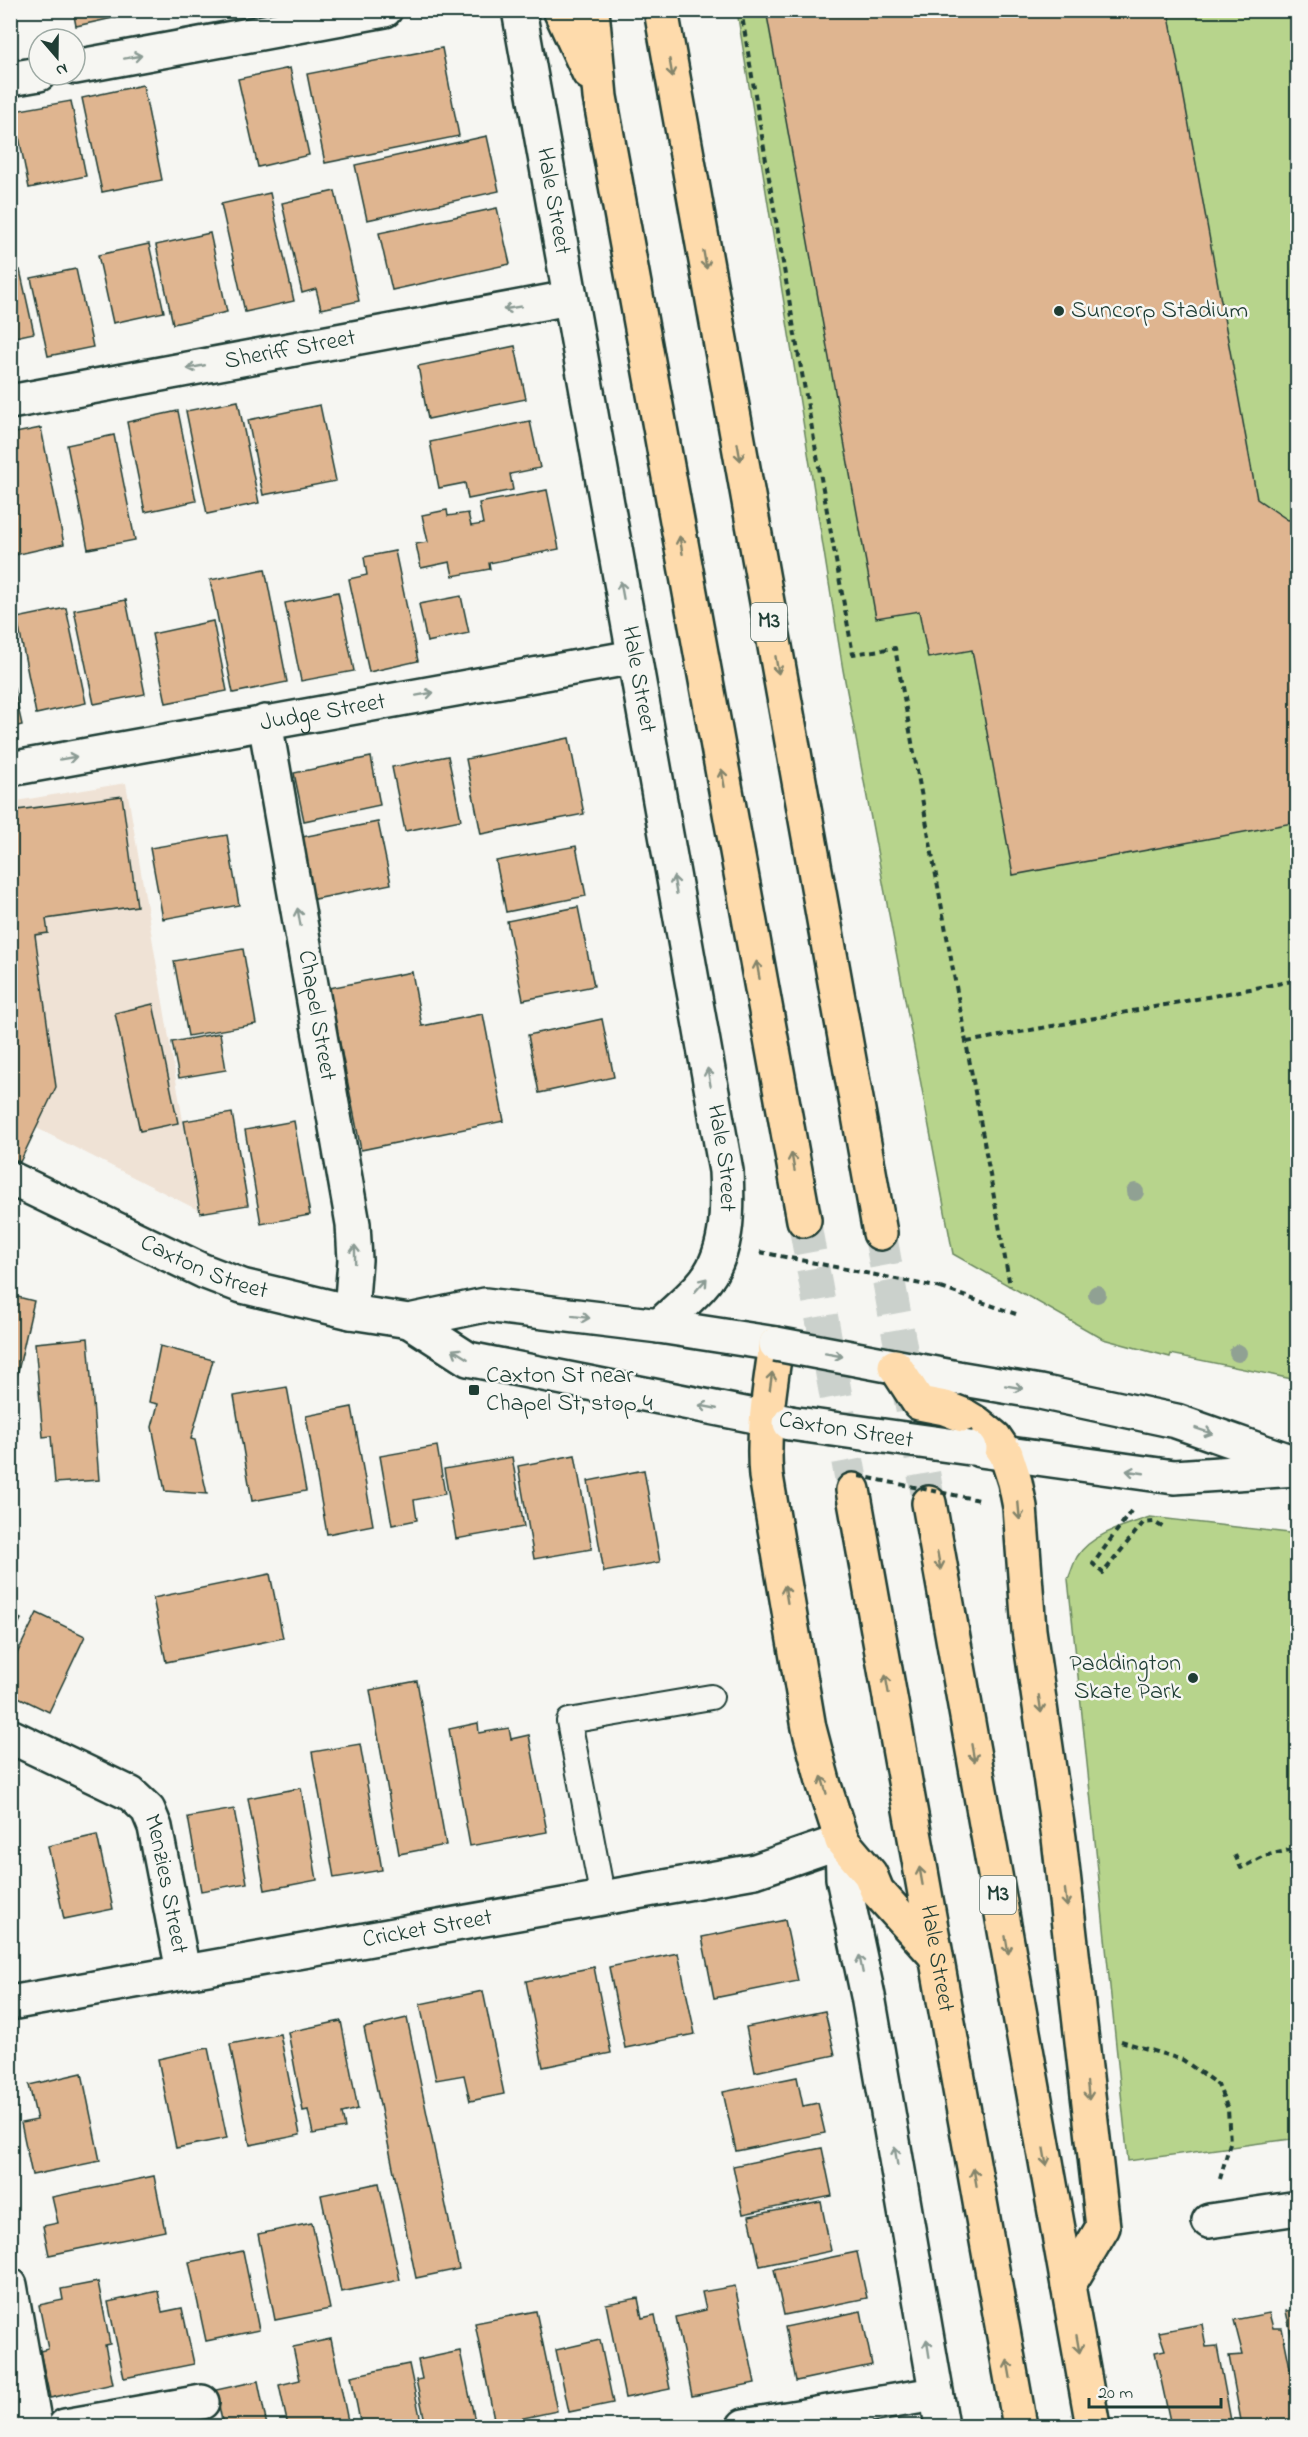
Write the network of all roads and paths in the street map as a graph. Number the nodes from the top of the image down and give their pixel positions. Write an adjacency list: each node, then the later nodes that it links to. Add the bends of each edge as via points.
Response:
1 (386, 10): 7 (street, one-way to 1)
2 (519, 10): 11 (street, Hale Street)
3 (560, 10): 10 (highway)
4 (592, 10): 10 (highway)
5 (661, 10): 20 (highway, M3, one-way to 20)
6 (741, 10): 17 (path, via 853,654 895,648)
7 (87, 65)
8 (27, 76): 9 (street)
9 (10, 79)
10 (600, 97): 19 (highway, one-way to 10)
11 (569, 298): 12 (street, Sheriff Street, one-way to 12); 13 (street, Hale Street, one-way to 11)
12 (10, 402)
13 (634, 657): 14 (street, Judge Street, one-way to 13); 26 (street, Hale Street, one-way to 13, via 700,1287 717,1261 726,1225 727,1188)
14 (265, 722): 15 (street, Judge Street, one-way to 14); 23 (street, Chapel Street, one-way to 14, via 353,1224)
15 (10, 769)
16 (1298, 981): 17 (path)
17 (967, 1042): 22 (path)
18 (10, 1178): 23 (street, Caxton Street, via 203,1271 242,1286)
19 (804, 1220)
20 (880, 1233)
21 (760, 1252): 24 (path, bridge, via 940,1288)
22 (1010, 1286)
23 (351, 1312): 25 (street, Caxton Street)
24 (1016, 1314)
25 (410, 1321): 26 (street, Caxton Street, one-way to 26, via 485,1305); 29 (street, Caxton Street, one-way to 25, via 468,1359)
26 (659, 1326): 27 (street, Caxton Street)
27 (776, 1344): 28 (street, Caxton Street, one-way to 28, bridge); 29 (highway, one-way to 27)
28 (895, 1366): 30 (highway, bridge, via 919,1403 963,1415 994,1438); 31 (street, Caxton Street, one-way to 31, bridge, via 1176,1421)
29 (778, 1421): 30 (street, Caxton Street, bridge); 40 (highway, one-way to 29, via 824,1785 803,1693 766,1476)
30 (1006, 1454): 32 (street, Caxton Street, one-way to 30, via 1174,1477); 51 (highway, one-way to 51, via 1020,1507 1029,1630 1060,1850 1103,2227)
31 (1298, 1464)
32 (1298, 1469)
33 (853, 1482): 34 (path, bridge); 44 (highway, Hale Street, one-way to 33)
34 (979, 1500)
35 (929, 1503): 51 (highway, M3, one-way to 51)
36 (1137, 1503): 37 (path, via 1093,1564 1103,1573 1143,1523 1154,1522)
37 (1164, 1528)
38 (711, 1697): 43 (lane, via 569,1721)
39 (10, 1736): 45 (street, Menzies Street, via 131,1794 148,1810 155,1827)
40 (842, 1841): 43 (street, Cricket Street, via 754,1872); 44 (highway, via 870,1874 877,1891); 52 (street, one-way to 40, via 870,2007 843,1878)
41 (1298, 1848): 42 (path, via 1264,1856 1241,1868)
42 (1235, 1855)
43 (603, 1899): 45 (street, Cricket Street)
44 (935, 1955): 58 (highway, Hale Street, one-way to 44)
45 (183, 1971): 46 (street, Cricket Street)
46 (10, 2003)
47 (1116, 2040): 49 (path, via 1183,2060 1218,2085 1228,2109 1230,2143)
48 (1298, 2208): 49 (street)
49 (1209, 2221)
50 (10, 2285): 54 (street)
51 (1068, 2286): 59 (highway, M3, one-way to 59)
52 (936, 2394): 56 (street); 57 (street)
53 (202, 2402): 55 (street)
54 (34, 2427)
55 (65, 2427)
56 (744, 2427)
57 (942, 2427)
58 (1020, 2427)
59 (1093, 2427)

